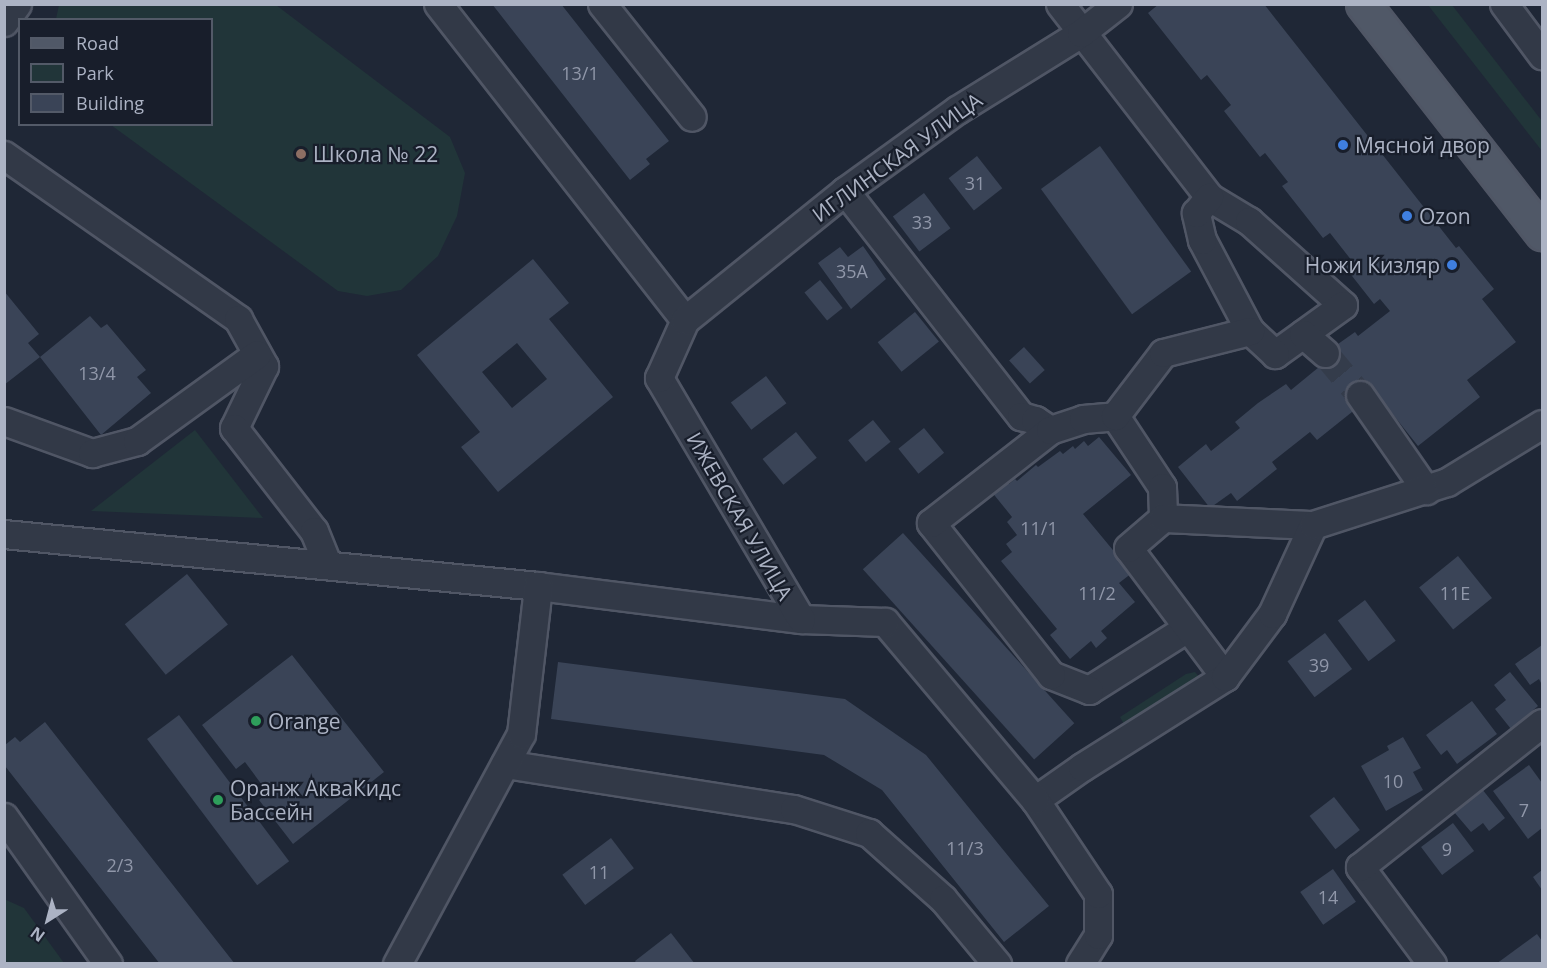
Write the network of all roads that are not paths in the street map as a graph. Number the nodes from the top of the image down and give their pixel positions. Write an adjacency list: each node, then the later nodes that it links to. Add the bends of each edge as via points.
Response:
1 (17, 4): 8 (street)
2 (438, 4): 16 (street)
3 (602, 4): 11 (street)
4 (1060, 4): 9 (street)
5 (1118, 4): 9 (street, ИГЛИНСКАЯ УЛИЦА)
6 (1363, 4): 15 (main road)
7 (1504, 4): 10 (street)
8 (4, 22)
9 (1081, 33): 13 (street, ИГЛИНСКАЯ УЛИЦА, via 957,110); 14 (street)
10 (1542, 55)
11 (692, 117)
12 (4, 155): 20 (street, via 238,319)
13 (845, 191): 16 (street, ИГЛИНСКАЯ УЛИЦА); 25 (street, via 1021,416)
14 (1209, 197): 17 (street, via 1196,213 1202,240); 18 (street, via 1249,221 1343,305)
15 (1542, 233)
16 (685, 321): 32 (street, ИЖЕВСКАЯ УЛИЦА, via 660,378)
17 (1250, 331): 18 (street, via 1275,354); 22 (street, via 1163,353)
18 (1303, 334): 19 (street)
19 (1325, 353)
20 (257, 354): 23 (street, via 138,441 92,453); 30 (street, via 264,366 234,428 314,531)
21 (1360, 395): 26 (street)
22 (1115, 416): 25 (street, via 1083,418); 27 (street, via 1162,487)
23 (4, 421)
24 (1542, 423): 26 (street, via 1447,482)
25 (1050, 430): 33 (street, via 931,523 1051,675 1089,690)
26 (1426, 489): 28 (street)
27 (1163, 518): 28 (street); 33 (street, via 1128,548)
28 (1313, 525): 34 (street, via 1272,614)
29 (4, 534): 30 (street)
30 (328, 566): 31 (street)
31 (538, 586): 32 (street); 36 (street, via 521,734)
32 (801, 619): 37 (street, ИЖЕВСКАЯ УЛИЦА, via 885,622)
33 (1187, 628): 34 (street)
34 (1225, 676): 37 (street)
35 (1542, 723): 43 (street, via 1360,867)
36 (505, 764): 40 (street); 41 (street, via 794,809 869,833 943,898)
37 (1035, 800): 42 (street, ИЖЕВСКАЯ УЛИЦА, via 1098,894 1098,935)
38 (4, 817): 39 (street)
39 (108, 963)
40 (397, 963)
41 (997, 963)
42 (1080, 963)
43 (1432, 963)

